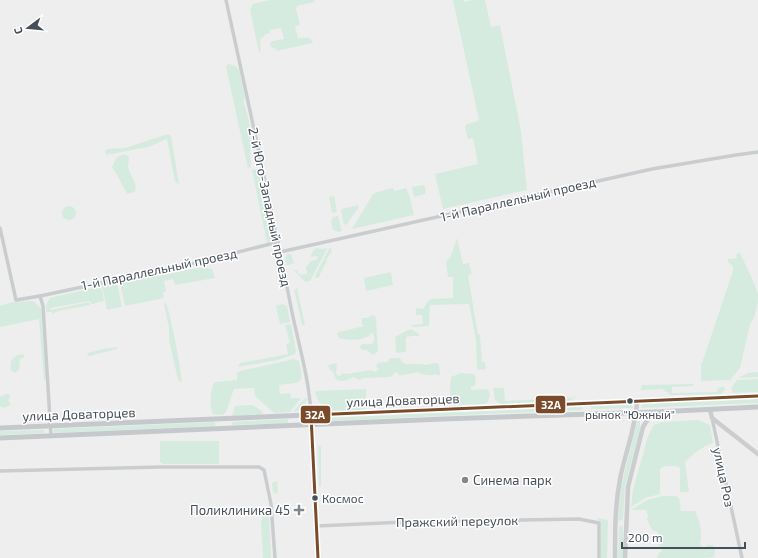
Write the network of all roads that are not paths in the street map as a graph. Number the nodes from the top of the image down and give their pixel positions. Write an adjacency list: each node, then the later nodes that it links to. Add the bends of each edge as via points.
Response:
1 (226, 0): 4 (street, 2-й Юго-Западный проезд)
2 (758, 152): 5 (street, 1-й Параллельный проезд, via 652,169)
3 (0, 228): 6 (street, 1-й Параллельный проезд, via 16,300)
4 (278, 242): 5 (street, 2-й Юго-Западный проезд); 6 (street, 1-й Параллельный проезд, via 195,263)
5 (280, 252): 13 (street, 2-й Юго-Западный проезд, via 308,379)
6 (40, 296): 16 (street, via 44,317)
7 (758, 396): 8 (main road, улица Доваторцев)
8 (637, 401): 12 (main road); 13 (main road, улица Доваторцев)
9 (758, 407): 10 (main road, улица Доваторцев)
10 (710, 410): 11 (main road, улица Доваторцев); 14 (main road)
11 (656, 412): 12 (main road, улица Доваторцев); 23 (main road, via 643,427 628,487)
12 (637, 413): 15 (main road, улица Доваторцев); 22 (main road, via 620,480)
13 (311, 415): 15 (main road); 16 (main road, улица Доваторцев)
14 (712, 418): 20 (main road); 30 (street, улица Роз)
15 (312, 424): 18 (main road, улица Доваторцев); 24 (main road)
16 (51, 426): 17 (main road, улица Доваторцев); 18 (street)
17 (0, 428)
18 (51, 436): 19 (main road, улица Доваторцев)
19 (0, 438)
20 (758, 454)
21 (0, 471): 25 (street, via 259,467 264,470 271,504)
22 (615, 522): 23 (main road); 28 (main road)
23 (626, 522): 29 (main road)
24 (317, 526): 26 (main road); 27 (street, Пражский переулок, via 579,519 598,523)
25 (275, 558)
26 (318, 558)
27 (599, 558)
28 (615, 558)
29 (625, 558)
30 (742, 558)

